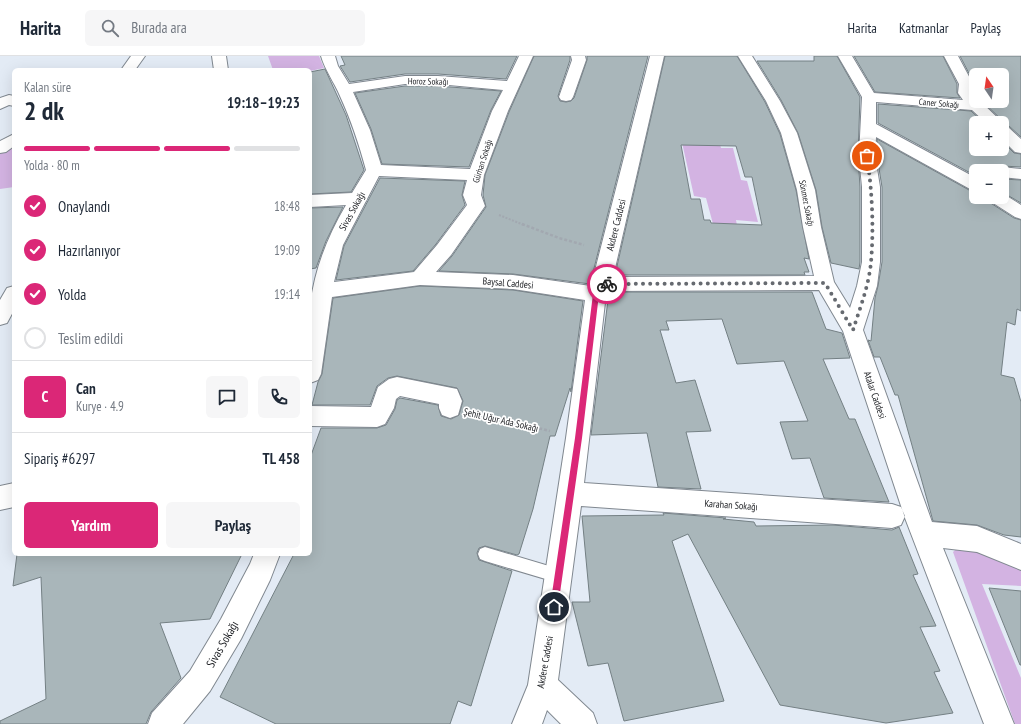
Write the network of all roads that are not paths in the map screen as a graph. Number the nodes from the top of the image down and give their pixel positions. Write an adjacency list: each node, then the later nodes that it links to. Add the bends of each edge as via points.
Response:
1 (138, 56): 11 (street)
2 (219, 56): 12 (street)
3 (328, 56): 14 (street)
4 (526, 56): 13 (street, Gürhan Sokağı)
5 (578, 56): 17 (street, via 579,60)
6 (657, 56): 41 (street, Akdere Caddesi)
7 (745, 56): 8 (street); 40 (street, Sönmez Sokağı, via 789,132 806,190)
8 (751, 56)
9 (846, 56): 15 (street)
10 (951, 56): 16 (street, Caner Sokağı, via 966,84 965,92)
11 (129, 68)
12 (221, 68)
13 (512, 86): 14 (street, Horoz Sokağı, via 405,80); 33 (street, Gürhan Sokağı)
14 (345, 89): 28 (street, via 366,139)
15 (869, 97): 20 (street, Caner Sokağı); 23 (street)
16 (969, 97)
17 (566, 98)
18 (12, 101): 19 (street, via 9,99)
19 (0, 104)
20 (969, 105)
21 (978, 108): 22 (street)
22 (987, 116)
23 (869, 126): 31 (street); 45 (street, via 867,156 871,187 871,262 867,286)
24 (1009, 137): 27 (street)
25 (12, 140): 26 (street)
26 (0, 148)
27 (1021, 148)
28 (374, 170): 33 (street); 35 (street, Sivas Sokağı)
29 (969, 171): 31 (street)
30 (1009, 173): 32 (street)
31 (957, 174): 34 (street)
32 (1021, 174)
33 (476, 175): 39 (street, Gürhan Sokağı, via 472,195 476,206)
34 (969, 181)
35 (359, 199): 36 (street); 43 (street, Sivas Sokağı, via 334,246)
36 (312, 201)
37 (1007, 204): 38 (street)
38 (1021, 213)
39 (420, 278): 41 (street, Baysal Caddesi); 43 (street, Baysal Caddesi)
40 (825, 283): 41 (street, Baysal Caddesi); 45 (street, Sönmez Sokağı)
41 (599, 289): 49 (street, Akdere Caddesi)
42 (12, 296): 44 (street)
43 (317, 302): 46 (street, Sivas Sokağı)
44 (0, 317)
45 (853, 330): 53 (street, Atalar Caddesi)
46 (312, 353)
47 (450, 408): 48 (street, Şehit Uğur Ada Sokağı, via 449,396 397,386 386,394 383,408 377,418)
48 (312, 416)
49 (570, 494): 52 (street, Karahan Sokağı); 57 (street, Akdere Caddesi)
50 (12, 495): 51 (street)
51 (0, 498)
52 (892, 516)
53 (925, 534): 56 (street, via 977,539); 62 (street, Atalar Caddesi)
54 (485, 554): 57 (lane)
55 (266, 556): 59 (street, Sivas Sokağı, via 231,629 200,681)
56 (1021, 557)
57 (559, 576): 58 (street, Akdere Caddesi)
58 (543, 685): 60 (street, Akdere Caddesi); 61 (street)
59 (163, 724)
60 (527, 724)
61 (582, 724)
62 (999, 724)

